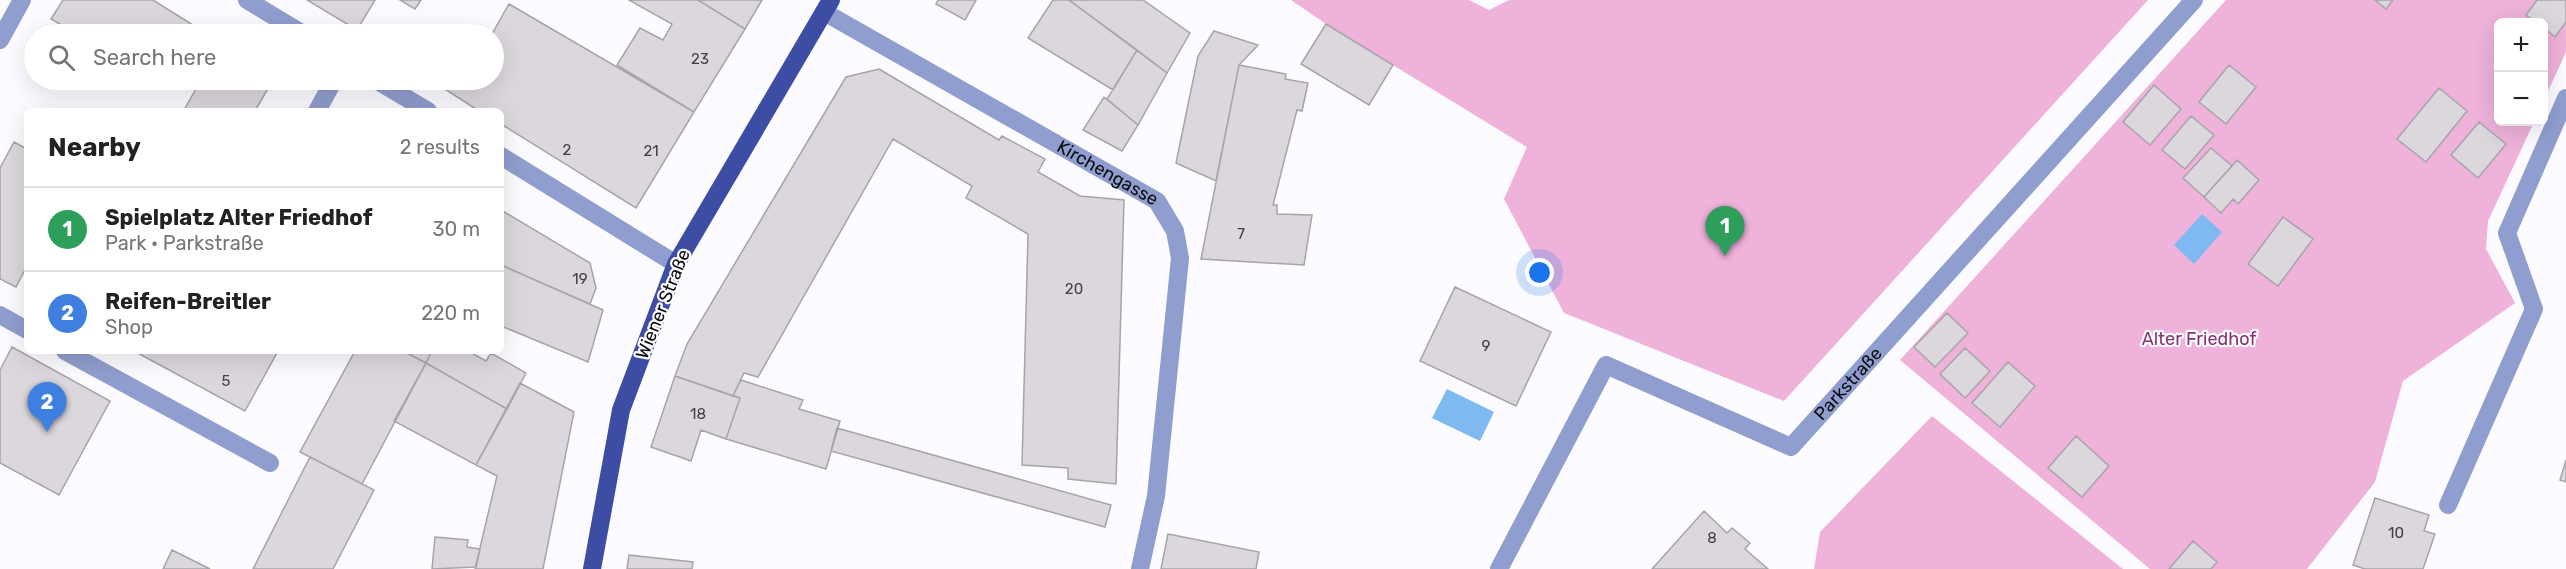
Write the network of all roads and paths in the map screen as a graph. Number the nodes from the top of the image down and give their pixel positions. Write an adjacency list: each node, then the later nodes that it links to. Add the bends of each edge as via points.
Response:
1 (22, 0): 6 (street)
2 (247, 0): 5 (street)
3 (2194, 0): 21 (street, Parkstraße, via 1791,447 1606,365)
4 (827, 6): 13 (main road, Wiener Straße); 20 (street, Kirchengasse, via 1157,201 1175,231 1180,258 1156,496)
5 (287, 24)
6 (0, 40)
7 (329, 90): 10 (street)
8 (393, 90): 11 (street)
9 (2566, 98): 18 (street, via 2507,233 2534,309)
10 (319, 108)
11 (423, 108)
12 (504, 158): 13 (street)
13 (676, 264): 19 (main road, Wiener Straße, via 621,410)
14 (0, 315): 15 (street)
15 (24, 328)
16 (70, 354): 17 (street)
17 (270, 463)
18 (2448, 504)
19 (592, 569)
20 (1140, 569)
21 (1499, 569)

